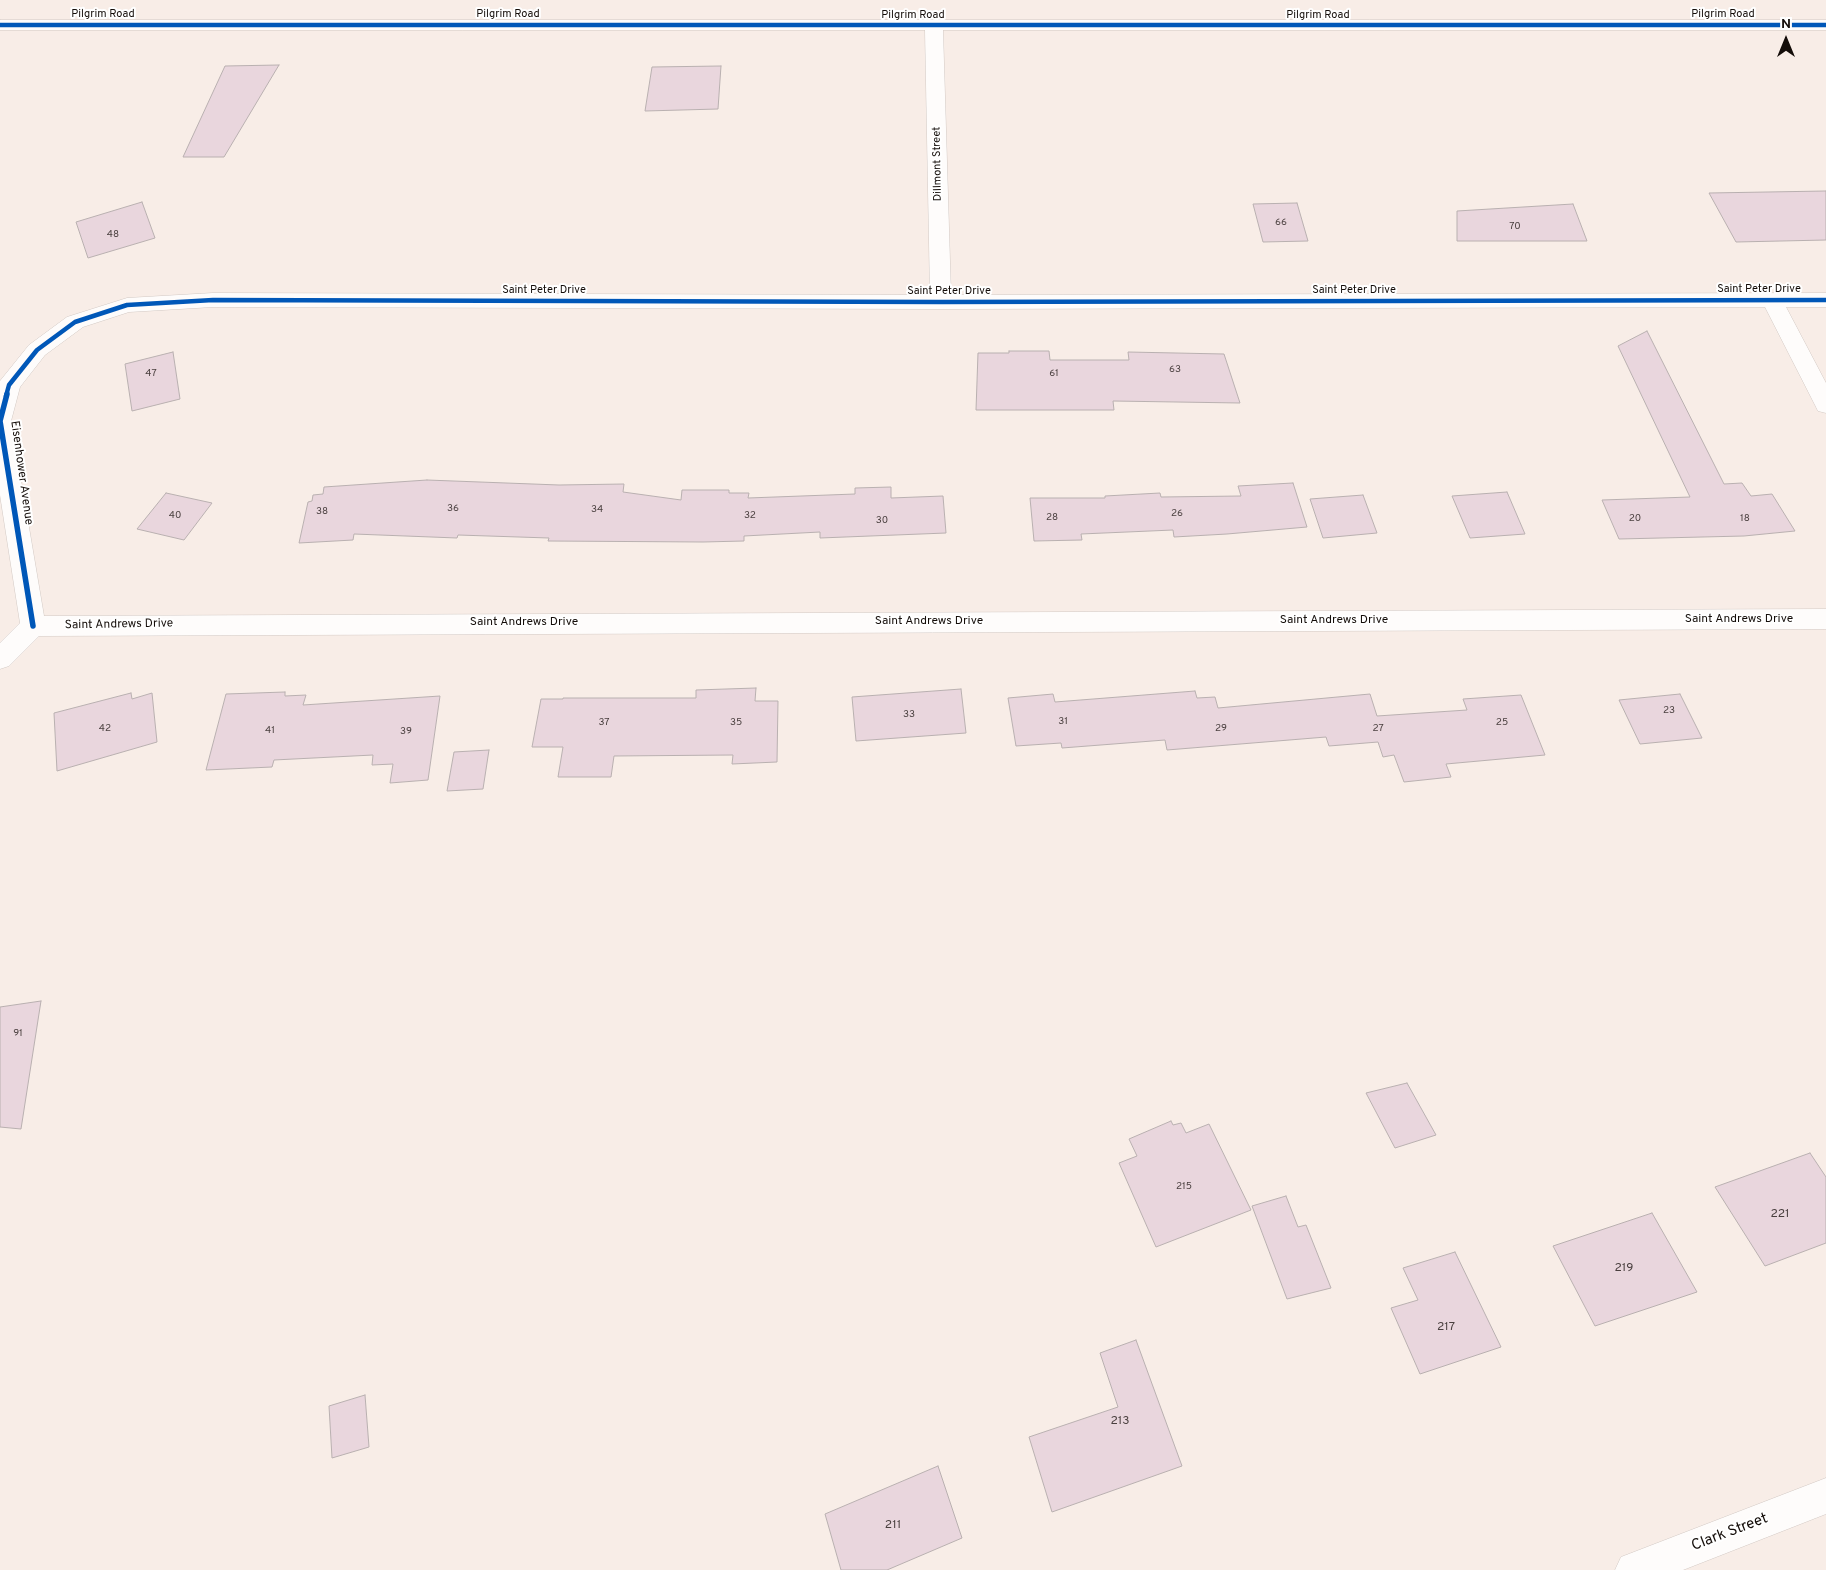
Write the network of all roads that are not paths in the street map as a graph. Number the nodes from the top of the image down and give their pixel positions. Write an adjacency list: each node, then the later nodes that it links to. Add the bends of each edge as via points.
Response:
1 (0, 25): 3 (street, Pilgrim Road)
2 (1826, 25): 3 (street, Pilgrim Road)
3 (934, 26): 6 (street, Dillmont Street)
4 (1772, 300): 5 (street, Saint Peter Drive); 6 (street, Saint Peter Drive); 8 (street)
5 (1826, 300)
6 (941, 302): 7 (street, Saint Peter Drive, via 214,300 127,305)
7 (75, 322): 10 (street, Eisenhower Avenue, via 37,350 9,385 0,421)
8 (1826, 404)
9 (1826, 619): 10 (street, Saint Andrews Drive)
10 (33, 626): 11 (street)
11 (0, 659)
12 (1826, 1496): 13 (street, Clark Street)
13 (1634, 1570)

